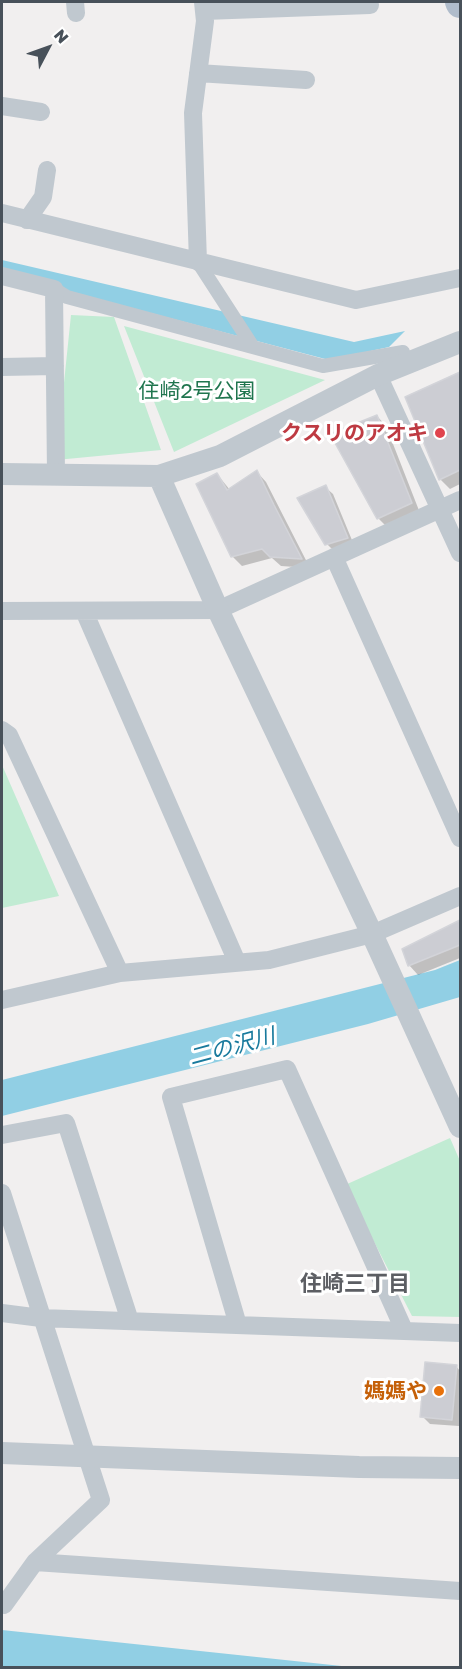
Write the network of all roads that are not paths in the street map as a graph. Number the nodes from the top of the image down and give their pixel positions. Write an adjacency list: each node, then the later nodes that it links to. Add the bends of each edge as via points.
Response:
1 (370, 5): 2 (street)
2 (203, 7): 3 (street, via 205,21)
3 (198, 73): 4 (street); 10 (street, via 193,113)
4 (306, 80)
5 (2, 106): 6 (street)
6 (41, 112)
7 (47, 170): 9 (street, via 43,197)
8 (2, 213): 9 (street)
9 (27, 220): 10 (street)
10 (198, 262): 12 (street, via 356,300); 14 (street)
11 (2, 276): 13 (street)
12 (460, 278)
13 (54, 289): 14 (street, via 67,297); 17 (street)
14 (250, 342): 16 (street, via 324,366)
15 (460, 342): 19 (street)
16 (403, 352)
17 (55, 366): 18 (street); 21 (street)
18 (2, 368)
19 (378, 375): 22 (street, via 220,456); 24 (street)
20 (2, 474): 21 (street)
21 (56, 474): 22 (street)
22 (159, 476): 27 (street)
23 (460, 500): 24 (street)
24 (440, 509): 25 (street); 26 (street)
25 (460, 553)
26 (334, 557): 27 (street); 31 (street)
27 (218, 610): 29 (street); 33 (street)
28 (2, 611): 29 (street)
29 (84, 611): 34 (street)
30 (2, 730): 35 (street, via 9,735)
31 (460, 838)
32 (460, 896): 33 (street)
33 (372, 934): 34 (street, via 269,960); 37 (street, via 416,1032)
34 (237, 962): 35 (street)
35 (120, 973): 36 (street)
36 (2, 1000)
37 (451, 1079): 38 (street)
38 (460, 1127)
39 (2, 1135): 43 (street, via 66,1123)
40 (2, 1193): 42 (street)
41 (2, 1313): 42 (street)
42 (41, 1318): 43 (street); 48 (street)
43 (130, 1321): 44 (street)
44 (238, 1325): 45 (street); 45 (street, via 171,1097 287,1069)
45 (404, 1330): 46 (street)
46 (460, 1333)
47 (2, 1453): 48 (street)
48 (87, 1455): 49 (street); 50 (street, via 101,1500)
49 (460, 1468)
50 (35, 1562): 51 (street); 52 (street)
51 (460, 1591)
52 (2, 1604)

